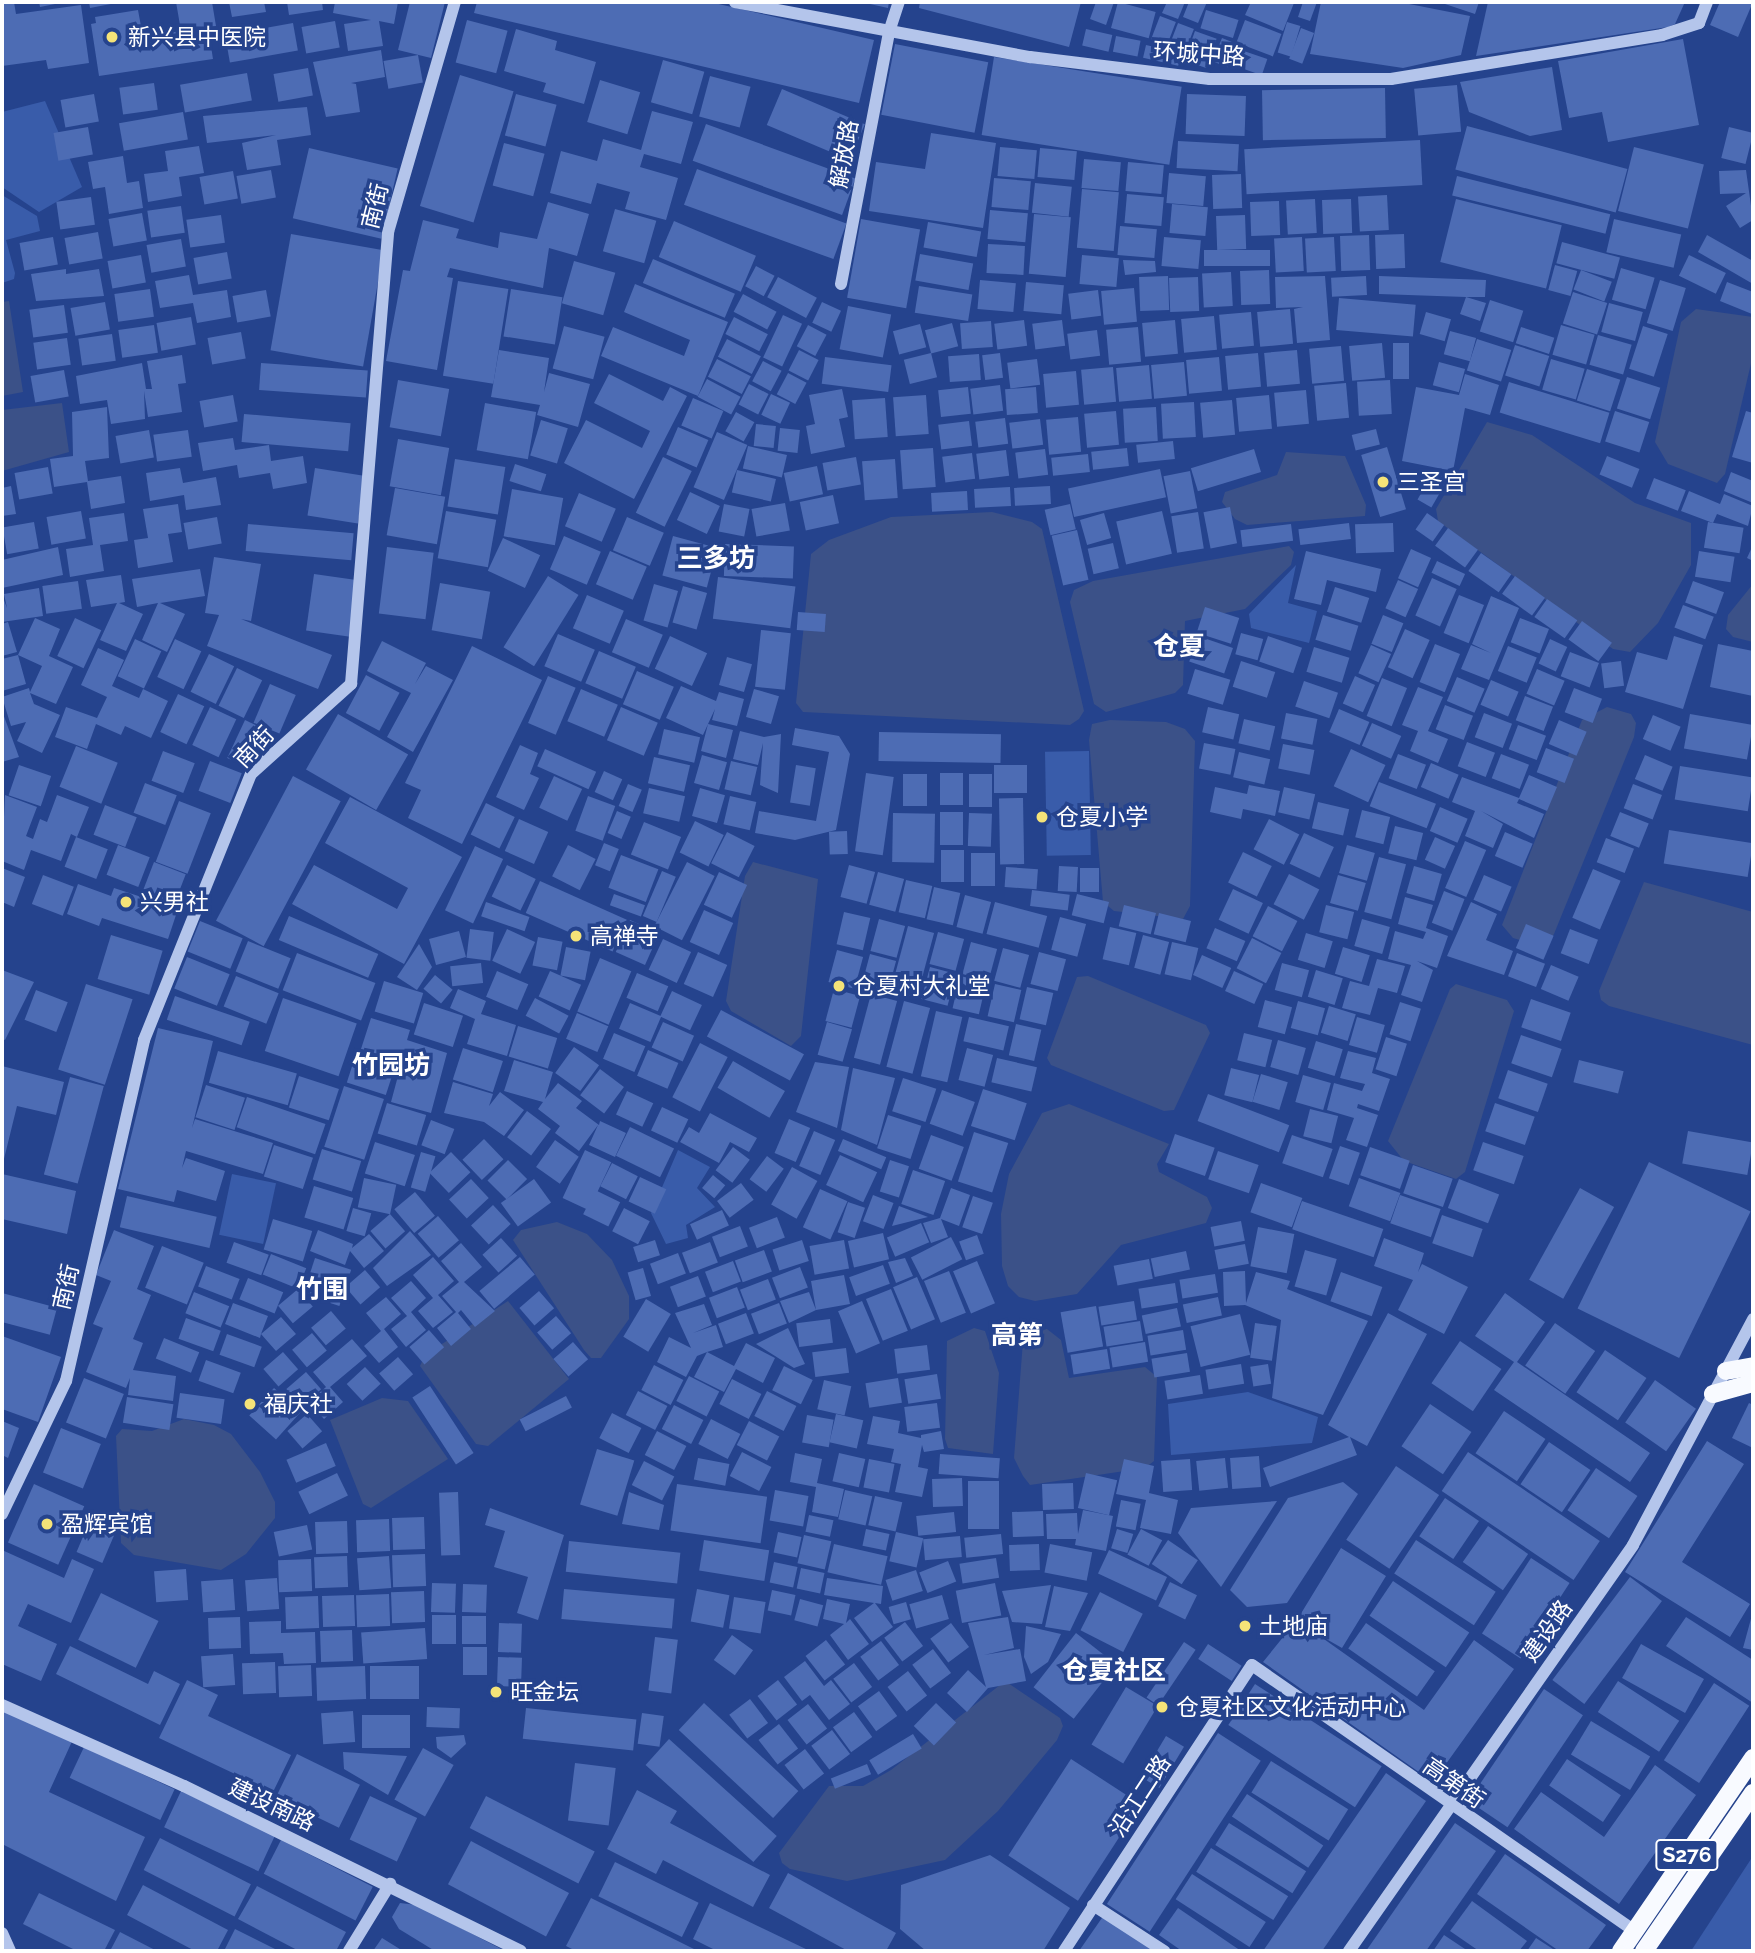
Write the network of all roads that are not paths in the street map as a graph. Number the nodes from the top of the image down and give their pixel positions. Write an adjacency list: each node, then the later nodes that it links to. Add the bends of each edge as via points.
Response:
1 (455, 2): 12 (street, 南街, via 388,232 351,684 251,774 144,1040 66,1381)
2 (735, 2): 5 (street, 环城中路)
3 (899, 2): 5 (street, 解放路)
4 (1707, 2): 5 (street, 环城中路, via 1699,23 1662,35 1391,79 1210,79 1030,57)
5 (889, 32): 6 (street, 解放路)
6 (841, 284)
7 (1753, 1319): 9 (street, 建设路)
8 (1753, 1366): 9 (main road)
9 (1726, 1371): 11 (street, 建设路)
10 (1753, 1383): 11 (main road)
11 (1713, 1394): 17 (street, 建设路, via 1633,1545)
12 (2, 1514)
13 (1252, 1665): 17 (street, 高第街); 19 (street, 沿江二路)
14 (2, 1705): 18 (street, 建设南路)
15 (1753, 1758): 20 (main road, S276)
16 (1753, 1793): 29 (main road, S276)
17 (1450, 1806): 20 (street, 高第街); 27 (street, 建设路)
18 (390, 1884): 23 (street); 24 (street, 建设南路)
19 (1093, 1905): 25 (street, 沿江二路); 26 (street)
20 (1635, 1931): 28 (main road, S276)
21 (2, 1933): 22 (street)
22 (10, 1951)
23 (349, 1951)
24 (521, 1951)
25 (1063, 1951)
26 (1164, 1951)
27 (1349, 1951)
28 (1621, 1951)
29 (1644, 1951)

